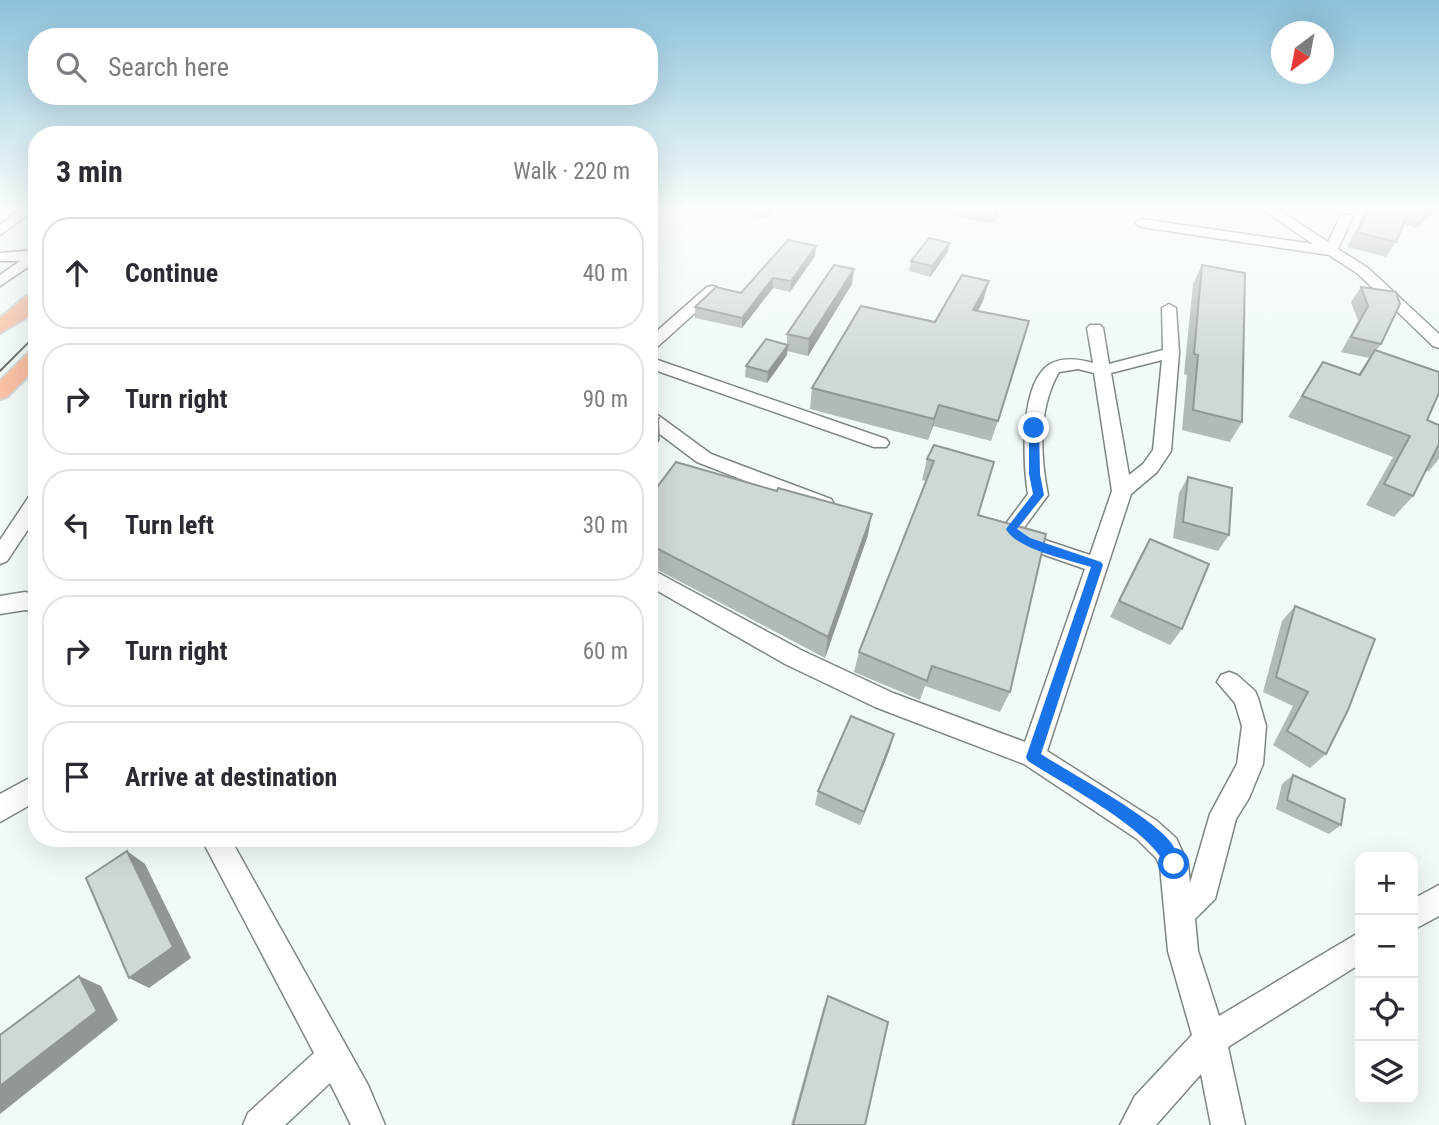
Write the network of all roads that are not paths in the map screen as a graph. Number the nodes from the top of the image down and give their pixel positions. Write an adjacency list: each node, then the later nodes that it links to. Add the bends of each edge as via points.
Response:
1 (1344, 260): 10 (street, via 1363,271)
2 (28, 261): 3 (street)
3 (0, 282)
4 (712, 290): 9 (street)
5 (28, 305): 7 (main road)
6 (1169, 308): 11 (street)
7 (0, 327)
8 (1095, 328): 14 (street)
9 (658, 338)
10 (1439, 344)
11 (1171, 353): 14 (street); 18 (street, via 1162,451 1150,468)
12 (28, 364): 15 (main road)
13 (658, 365): 17 (street)
14 (1103, 370): 18 (street); 22 (street, via 1062,365 1053,369 1040,390 1034,428 1038,495 1012,529 1026,541)
15 (0, 393)
16 (658, 424): 19 (street, via 704,458)
17 (880, 443)
18 (1122, 491): 22 (street)
19 (842, 510)
20 (28, 514): 21 (street)
21 (0, 556)
22 (1097, 565): 27 (street)
23 (658, 581): 27 (street, via 793,657 884,700)
24 (28, 602): 25 (street)
25 (0, 605)
26 (1229, 682): 33 (street, via 1246,698 1254,726 1250,764 1224,814 1205,889)
27 (1033, 757): 33 (street, via 1147,830 1166,848 1174,864)
28 (28, 792): 29 (street)
29 (0, 809)
30 (220, 847): 36 (street)
31 (1439, 900): 32 (street)
32 (1418, 912)
33 (1179, 914): 35 (street, via 1183,951)
34 (1355, 950): 35 (street)
35 (1209, 1040): 39 (street); 40 (street)
36 (334, 1057): 37 (street); 38 (street)
37 (260, 1125)
38 (368, 1125)
39 (1137, 1125)
40 (1228, 1125)

